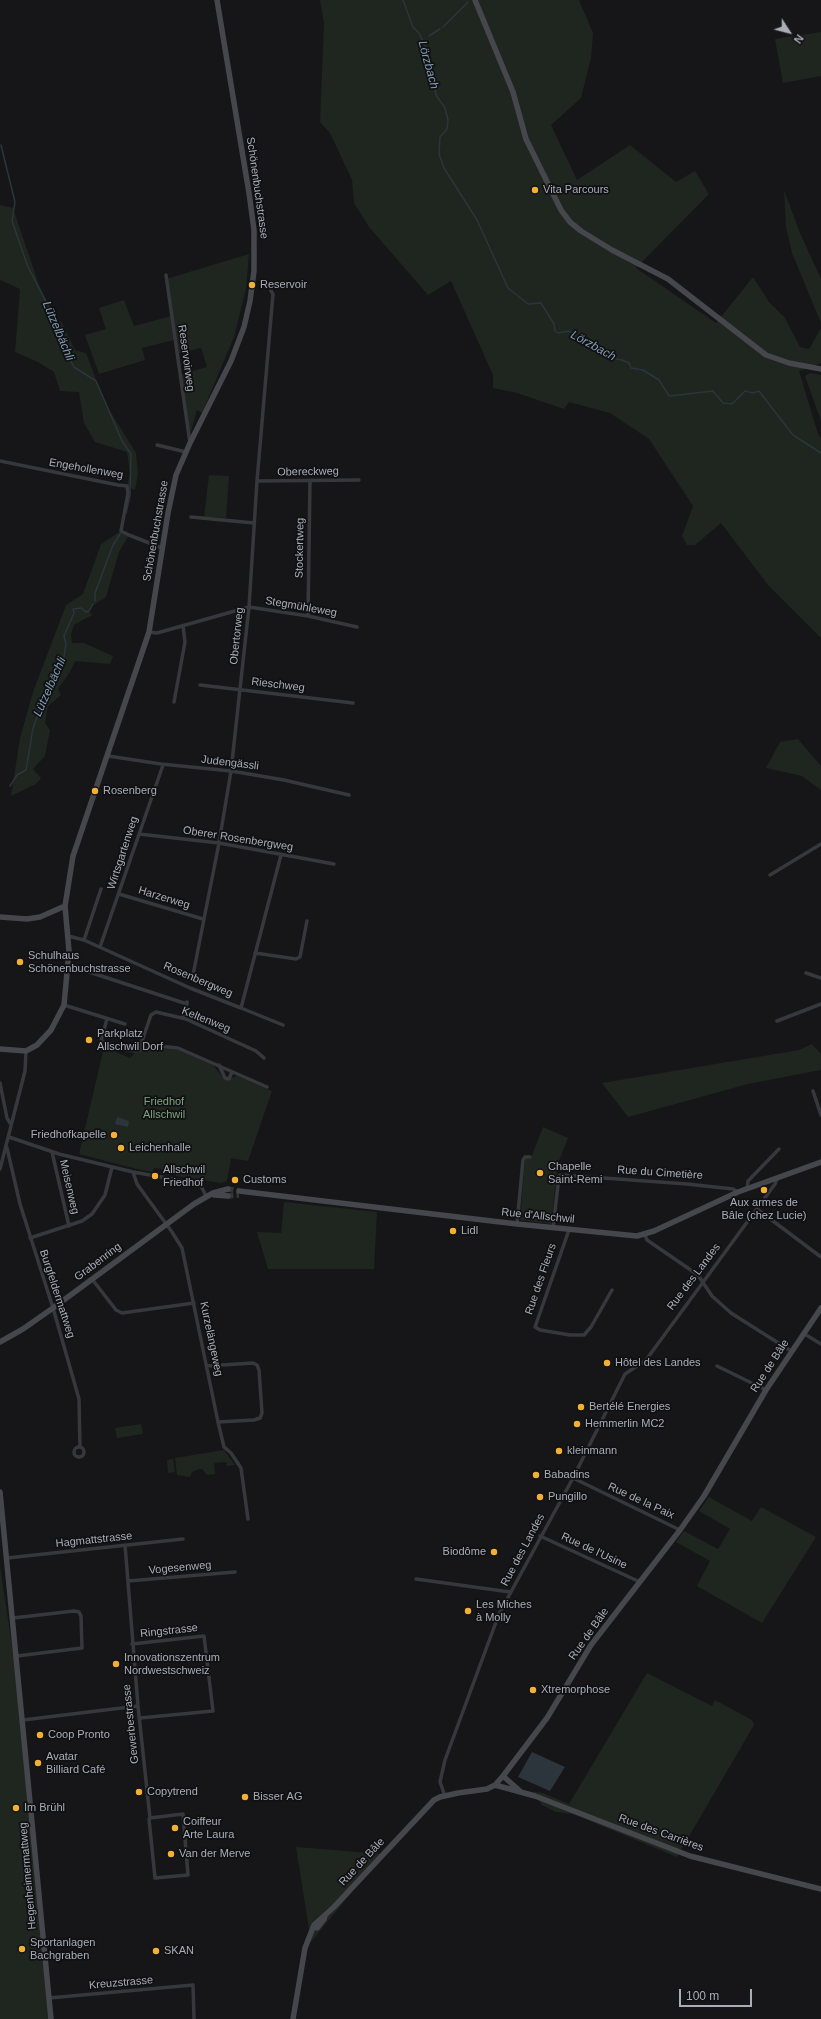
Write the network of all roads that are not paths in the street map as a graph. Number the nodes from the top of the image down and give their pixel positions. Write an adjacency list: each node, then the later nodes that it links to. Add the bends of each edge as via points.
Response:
1 (216, 0): 6 (street, Schönenbuchstrasse, via 250,193 255,241 254,271 247,313 238,344)
2 (475, 0): 5 (street, via 513,92 526,139 561,210 570,222 612,250 668,279 766,355 789,363)
3 (166, 275): 6 (street, Reservoirweg)
4 (271, 291): 11 (street, Obertorweg, via 273,294)
5 (821, 369)
6 (190, 443): 8 (street, Schönenbuchstrasse)
7 (157, 445): 8 (street)
8 (186, 452): 15 (street, Schönenbuchstrasse, via 170,498)
9 (0, 462): 15 (street, Engehollenweg, via 128,486 121,530)
10 (359, 480): 12 (street, Obereckweg)
11 (257, 481): 12 (street, Obereckweg); 14 (street, Obertorweg)
12 (310, 481): 17 (street, Stockertweg)
13 (191, 517): 14 (street)
14 (254, 523): 16 (street, Obertorweg)
15 (162, 548): 20 (street, Schönenbuchstrasse)
16 (249, 607): 17 (street, Stegmühleweg); 18 (street, Stegmühleweg); 22 (street, Obertorweg)
17 (308, 616): 19 (street, Stegmühleweg)
18 (183, 626): 20 (street, Stegmühleweg, via 157,633); 23 (street, via 185,642)
19 (357, 627)
20 (149, 632): 25 (street, Schönenbuchstrasse)
21 (200, 685): 22 (street, Rieschweg)
22 (240, 689): 24 (street, Rieschweg); 27 (street, Obertorweg)
23 (174, 702)
24 (353, 703)
25 (108, 756): 26 (street, Judengässli); 37 (street, Schönenbuchstrasse, via 78,837 70,868)
26 (163, 764): 27 (street, Judengässli); 29 (street, Wirtsgartenweg)
27 (231, 771): 28 (street, Judengässli); 30 (street, Obertorweg)
28 (349, 795)
29 (139, 834): 30 (street, Oberer Rosenbergweg); 36 (street, Wirtsgartenweg)
30 (219, 843): 32 (street, Oberer Rosenbergweg); 39 (street, Obertorweg)
31 (821, 844): 34 (street)
32 (281, 855): 33 (street, Oberer Rosenbergweg); 44 (street, Rosenbergweg)
33 (334, 864)
34 (770, 875)
35 (101, 889): 42 (street)
36 (119, 894): 39 (street, Harzerweg); 43 (street, Wirtsgartenweg)
37 (65, 906): 38 (street, via 40,918 27,920); 41 (street, Schönenbuchstrasse)
38 (0, 917)
39 (204, 919): 48 (street, Obertorweg)
40 (307, 921): 44 (street, via 300,957 296,960)
41 (68, 936): 42 (street, Rosenbergweg); 45 (street, Schönenbuchstrasse)
42 (84, 940): 43 (street, Rosenbergweg)
43 (100, 947): 51 (street, Rosenbergweg)
44 (255, 953): 51 (street, Rosenbergweg)
45 (69, 968): 50 (street, Schönenbuchstrasse); 52 (street, via 77,968 187,1003)
46 (806, 973): 47 (street)
47 (821, 978)
48 (192, 980)
49 (821, 1004): 54 (street)
50 (64, 1005): 53 (street); 59 (street, Schönenbuchstrasse, via 51,1030)
51 (241, 1008): 56 (street)
52 (183, 1016)
53 (107, 1019): 55 (street); 58 (street, via 101,1042 126,1050)
54 (777, 1021)
55 (125, 1024)
56 (283, 1025)
57 (0, 1049): 59 (street)
58 (139, 1050): 60 (street, Keltenweg, via 151,1015 156,1012 186,1019 256,1051); 61 (street, via 159,1046 178,1048)
59 (26, 1051): 67 (street, via 24,1072)
60 (264, 1058)
61 (219, 1065): 62 (street); 62 (street, via 224,1078 229,1078)
62 (232, 1072): 64 (street)
63 (0, 1083): 67 (street)
64 (267, 1087)
65 (813, 1091): 66 (street)
66 (821, 1113)
67 (10, 1123): 68 (street)
68 (9, 1137): 69 (street); 71 (street)
69 (7, 1148): 75 (street); 91 (street, Burgfeldermattweg)
70 (779, 1149): 79 (street, via 748,1182)
71 (52, 1152): 74 (street); 87 (street, Meisenweg)
72 (530, 1157): 86 (street, via 522,1160)
73 (821, 1162): 77 (street, Rue d'Allschwil)
74 (112, 1167): 76 (street); 87 (street, via 105,1195 99,1206 88,1218)
75 (0, 1169)
76 (133, 1172): 82 (street, via 198,1184); 85 (street, Kurzelängeweg, via 137,1184)
77 (777, 1178): 79 (street, Rue d'Allschwil); 84 (street, Rue des Landes)
78 (228, 1189): 82 (street, Grabenring)
79 (747, 1189): 81 (street, Rue d'Allschwil)
80 (241, 1192): 86 (street, Rue d'Allschwil)
81 (738, 1192): 88 (street, Rue du Cimetière, via 733,1189 687,1184 562,1175 559,1176); 90 (street, Rue d'Allschwil)
82 (206, 1196): 83 (street); 85 (street, Grabenring)
83 (228, 1196)
84 (757, 1209): 92 (street); 94 (street, Rue des Landes)
85 (166, 1224): 93 (street, Grabenring); 96 (street, Kurzelängeweg, via 182,1248)
86 (517, 1224): 88 (street, Rue d'Allschwil)
87 (69, 1226): 91 (street)
88 (553, 1228): 89 (street, Rue d'Allschwil)
89 (569, 1230): 90 (street, Rue d'Allschwil, via 626,1237); 95 (street, Rue des Fleurs, via 536,1323 537,1329 584,1335)
90 (645, 1235): 94 (street, via 647,1240 698,1275)
91 (30, 1238): 97 (street, Burgfeldermattweg)
92 (821, 1257)
93 (92, 1279): 96 (street, via 116,1310 122,1313); 97 (street, Grabenring)
94 (702, 1281): 102 (street, via 712,1296 731,1313); 108 (street, Rue des Landes, via 646,1360 626,1374)
95 (612, 1290)
96 (194, 1304): 103 (street, Kurzelängeweg)
97 (53, 1308): 100 (street, Grabenring); 107 (street, Burgfeldermattweg, via 79,1399)
98 (821, 1308): 99 (street, Rue de Bâle)
99 (803, 1334): 101 (street); 102 (street, Rue de Bâle)
100 (0, 1342)
101 (821, 1344)
102 (791, 1351): 105 (street, Rue de Bâle)
103 (207, 1366): 106 (street, Kurzelängeweg); 106 (street, via 253,1363 259,1370 262,1413 260,1418)
104 (717, 1366): 105 (street)
105 (766, 1390): 111 (street, Rue de Bâle, via 704,1496)
106 (218, 1422): 110 (street, Kurzelängeweg, via 224,1448 231,1453 241,1468)
107 (80, 1447)
108 (572, 1478): 111 (street, Rue de la Paix); 112 (street, Rue des Landes)
109 (0, 1492): 115 (street, Hegenheimermattweg)
110 (248, 1519)
111 (680, 1530): 119 (street, Rue de Bâle)
112 (540, 1536): 119 (street, Rue de l'Usine); 120 (street, Rue des Landes)
113 (183, 1539): 114 (street, Hagmattstrasse)
114 (125, 1546): 115 (street, Hagmattstrasse); 118 (street, Gewerbestrasse)
115 (7, 1558): 121 (street, Hegenheimermattweg)
116 (235, 1572): 118 (street, Vogesenweg)
117 (416, 1579): 120 (street)
118 (128, 1581): 122 (street, Gewerbestrasse)
119 (640, 1582): 127 (street, Rue de Bâle, via 591,1645 547,1718)
120 (510, 1592): 130 (street, Rue des Landes, via 499,1614 445,1760 440,1782)
121 (13, 1618): 123 (street, Hegenheimermattweg); 123 (street, via 74,1611 79,1612 81,1616 82,1648)
122 (132, 1644): 124 (street, Gewerbestrasse); 125 (street, Ringstrasse, via 204,1636 213,1711)
123 (17, 1656): 126 (street, Hegenheimermattweg)
124 (138, 1706): 125 (street, Gewerbestrasse); 126 (street)
125 (140, 1718): 131 (street, Gewerbestrasse, via 150,1818 183,1814 188,1875 155,1878)
126 (23, 1720): 133 (street, Hegenheimermattweg)
127 (503, 1776): 128 (street, Rue de Bâle); 129 (street, Rue des Carrières)
128 (495, 1785): 129 (street, Rue des Carrières); 130 (street, Rue de Bâle, via 487,1789)
129 (520, 1791): 132 (street, Rue des Carrières, via 690,1856)
130 (445, 1796): 136 (street, Rue de Bâle, via 427,1806 314,1925 305,1948)
131 (149, 1819)
132 (821, 1889)
133 (49, 1998): 134 (street, Hegenheimermattweg); 135 (street, Kreuzstrasse, via 193,1986)
134 (51, 2019)
135 (194, 2019)
136 (293, 2019)

